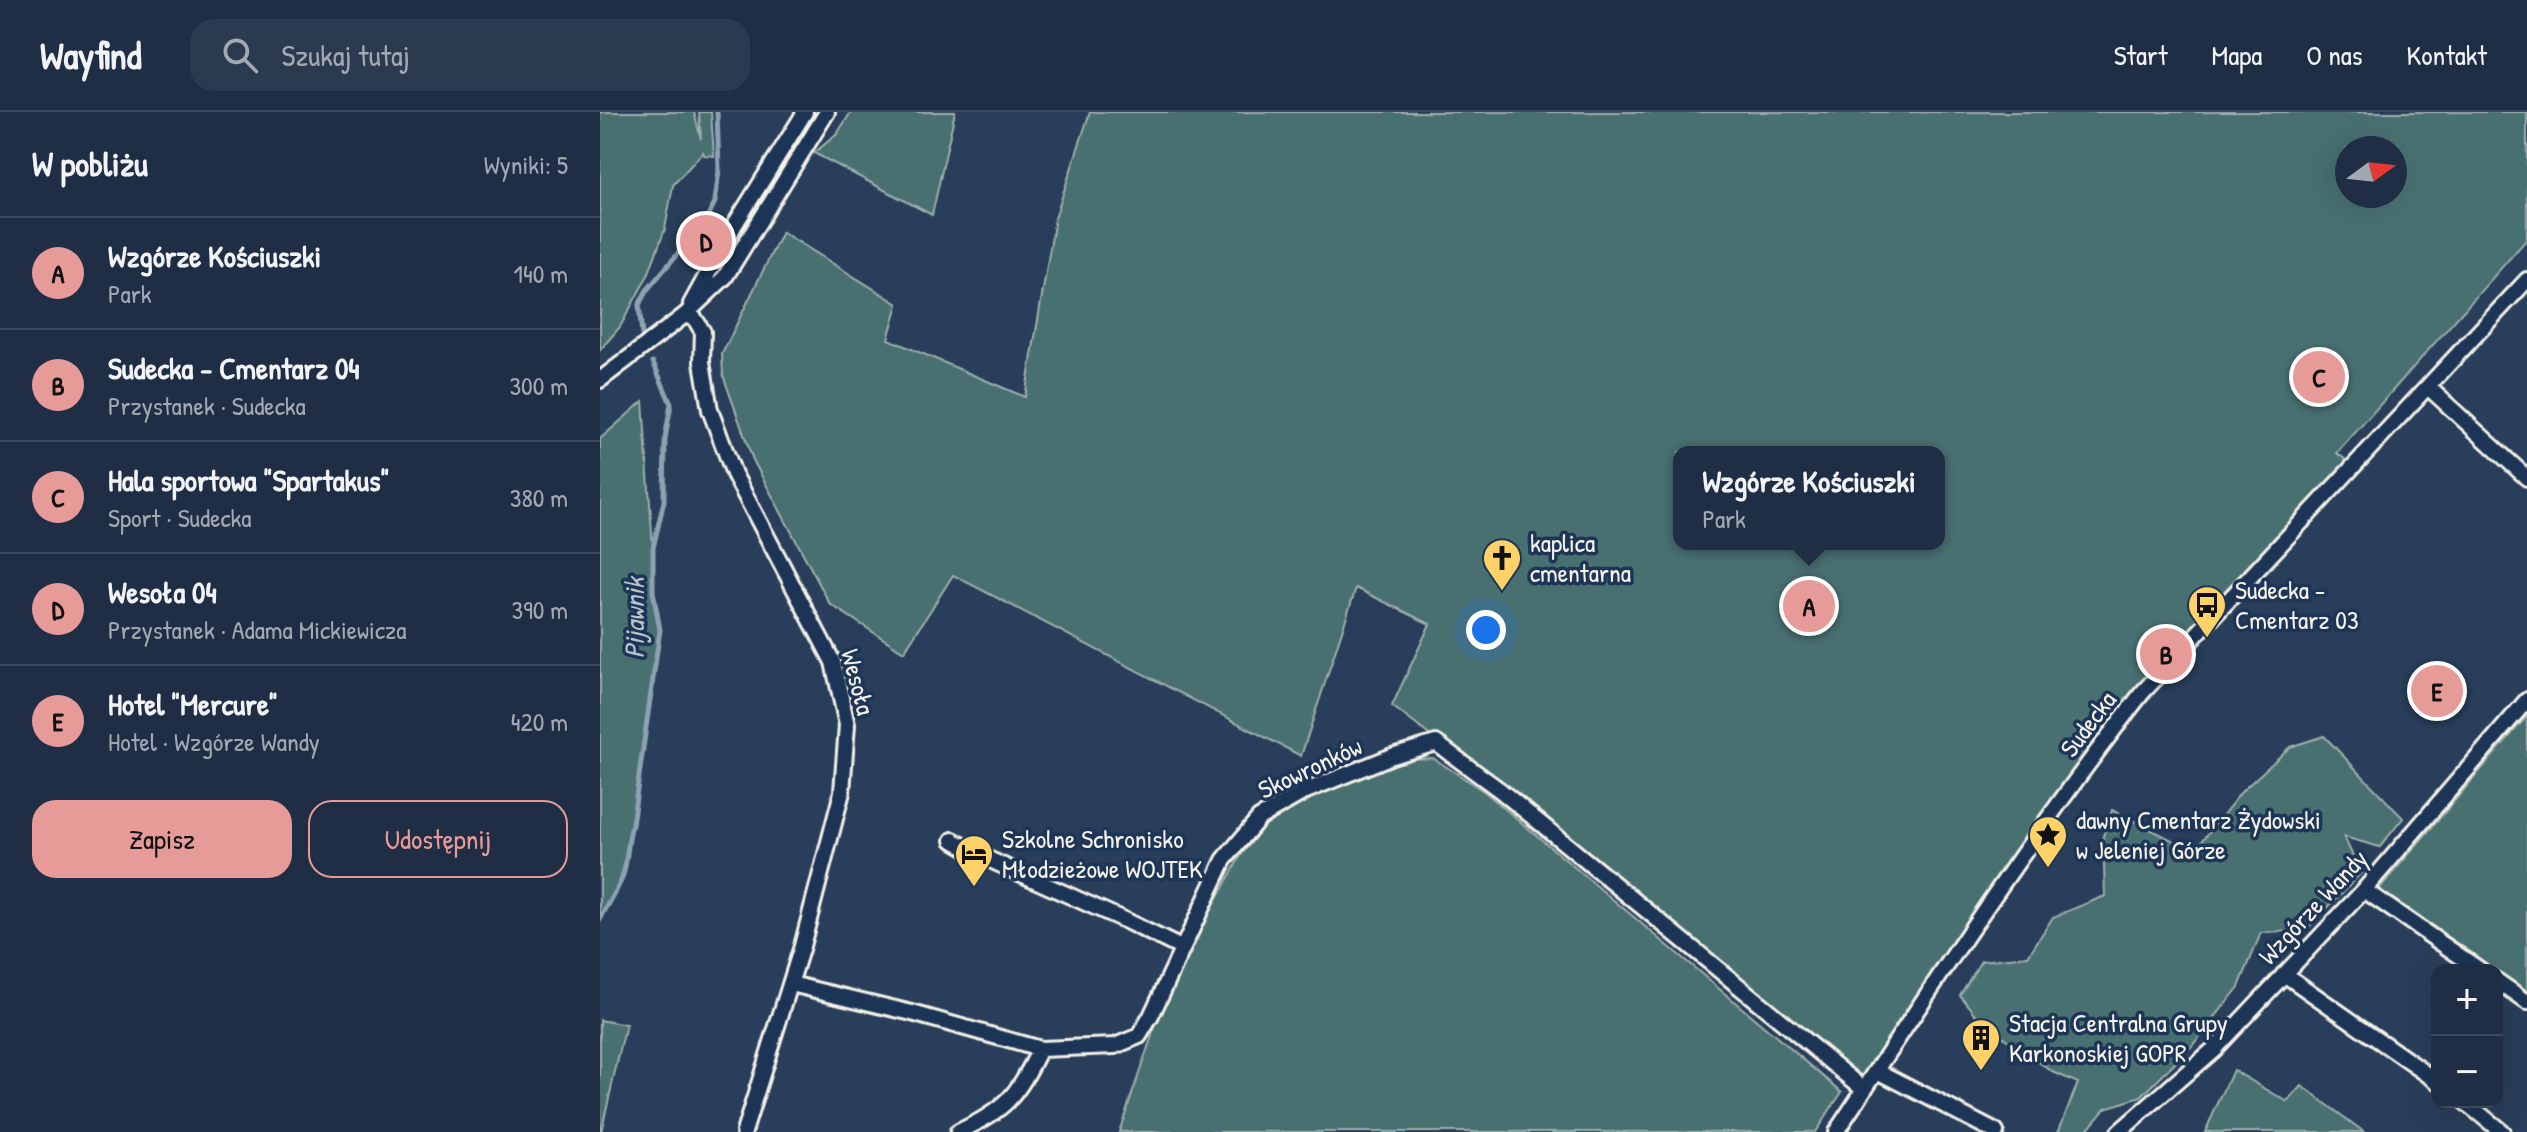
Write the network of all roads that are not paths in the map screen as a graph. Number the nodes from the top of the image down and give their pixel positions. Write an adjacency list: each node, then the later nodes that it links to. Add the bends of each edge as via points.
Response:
1 (805, 112): 4 (street)
2 (827, 112): 4 (street, via 725,277)
3 (2527, 280): 6 (street, Sudecka)
4 (685, 315): 5 (street); 14 (street, Wesoła, via 703,332 710,410 734,474 833,662 847,725 842,792)
5 (600, 380)
6 (2428, 387): 7 (street); 18 (street, Sudecka, via 2142,693 2088,761)
7 (2527, 478)
8 (2527, 700): 10 (street, Wzgórze Wandy)
9 (953, 840): 11 (street)
10 (2364, 890): 12 (street); 13 (street, Wzgórze Wandy)
11 (1181, 948): 17 (street, Skowronków, via 1139,1036 1115,1046); 20 (street, Skowronków, via 1224,860 1259,818 1306,791 1436,743)
12 (2471, 964)
13 (2284, 974): 19 (street); 26 (street, Wzgórze Wandy, via 2214,1049)
14 (791, 984): 17 (street, Skowronków); 22 (street, Wesoła)
15 (2503, 985): 16 (street)
16 (2527, 1002)
17 (1040, 1049): 23 (street, via 1017,1092 996,1113)
18 (1878, 1071): 20 (street, Sudecka); 25 (street)
19 (2431, 1077)
20 (1864, 1089): 24 (street, Sudecka)
21 (2472, 1108): 27 (street)
22 (744, 1132)
23 (958, 1132)
24 (1836, 1132)
25 (1996, 1132)
26 (2119, 1132)
27 (2502, 1132)

